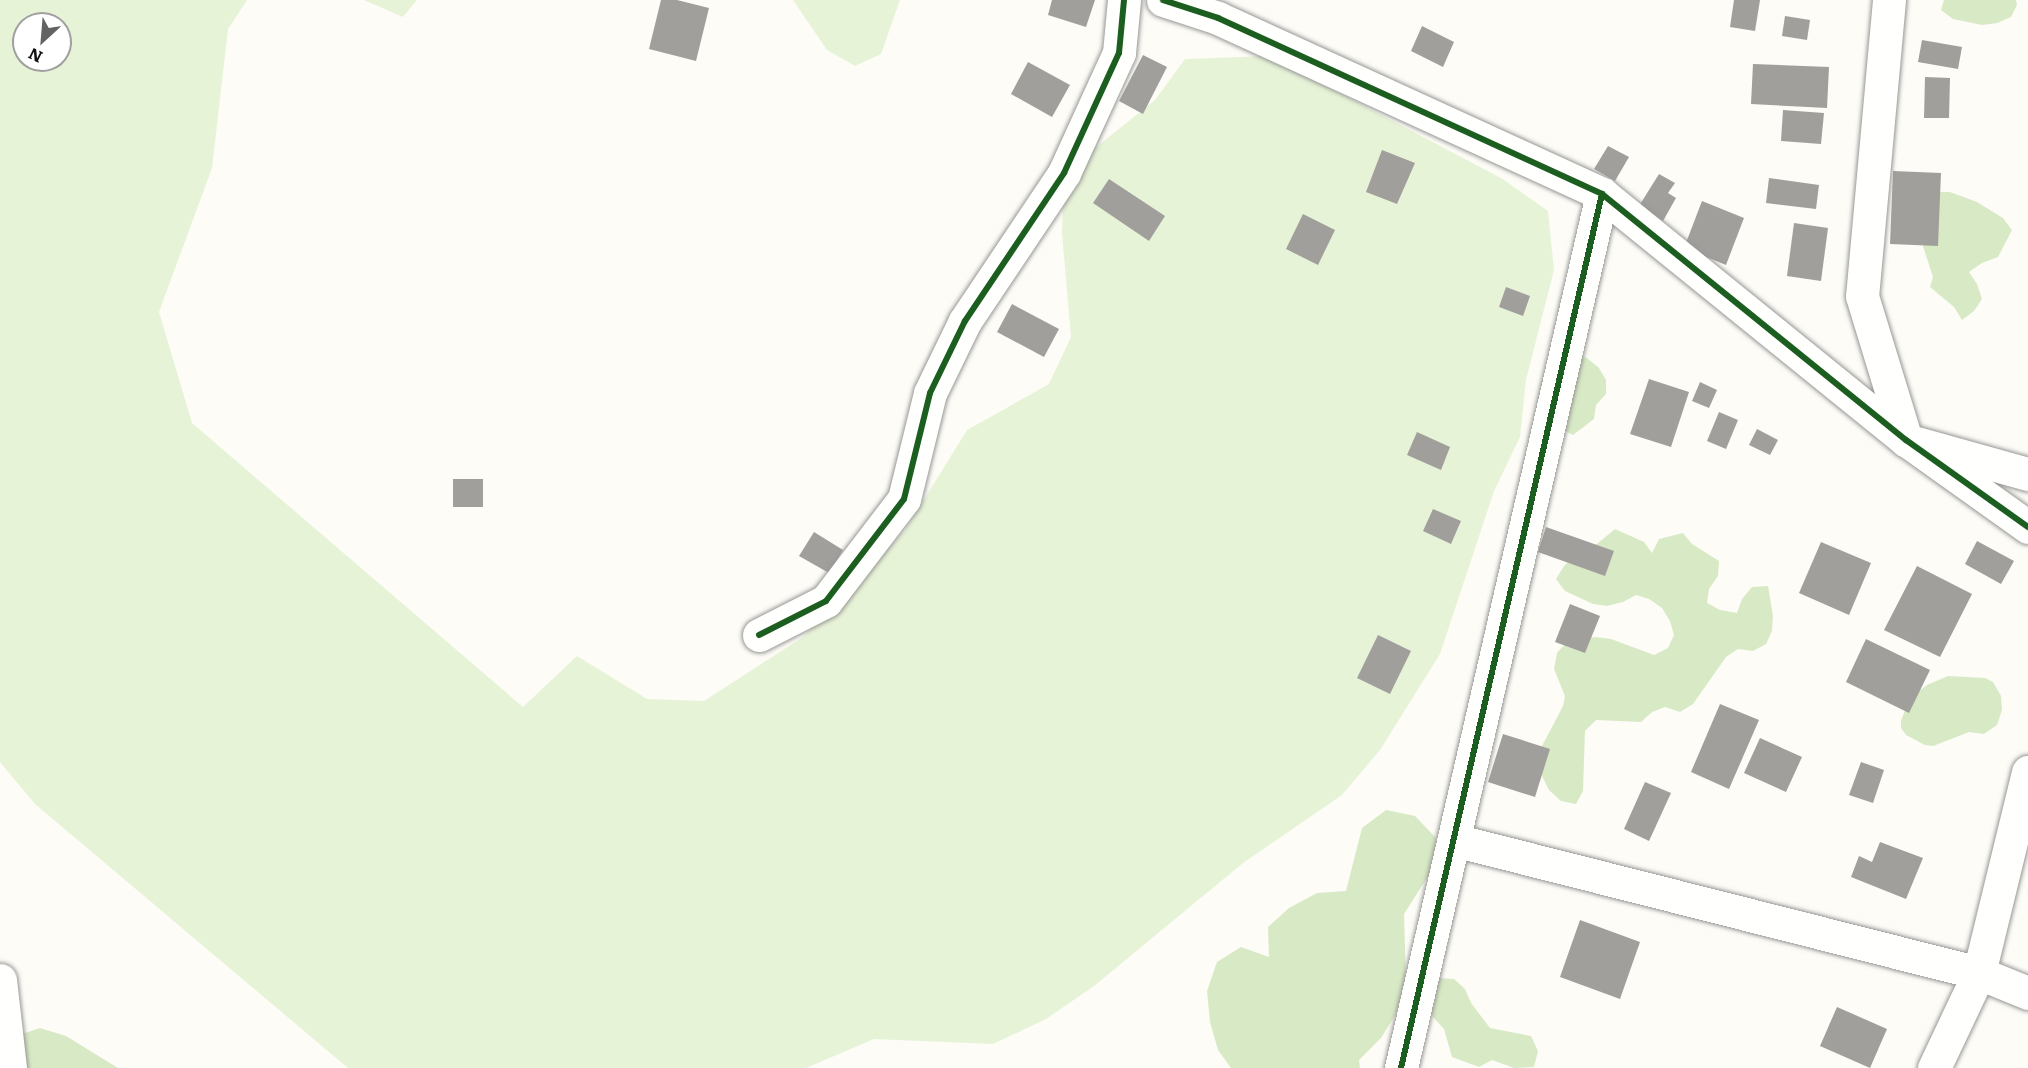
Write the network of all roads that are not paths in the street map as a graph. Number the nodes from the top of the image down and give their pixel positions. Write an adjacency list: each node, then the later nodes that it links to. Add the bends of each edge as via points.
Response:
1 (1124, 0): 8 (street, via 1119,53 1064,173 965,321 930,393 904,499 826,601)
2 (1163, 0): 4 (street, via 1218,18)
3 (1889, 0): 5 (street, via 1862,296)
4 (1602, 194): 5 (street); 10 (street)
5 (1906, 440): 6 (street); 7 (street)
6 (2028, 474)
7 (2028, 527)
8 (759, 635)
9 (2028, 772): 11 (street)
10 (1454, 840): 11 (street); 15 (street)
11 (1979, 973): 13 (street); 16 (street)
12 (0, 980): 14 (street)
13 (2028, 993)
14 (10, 1068)
15 (1401, 1068)
16 (1934, 1068)

